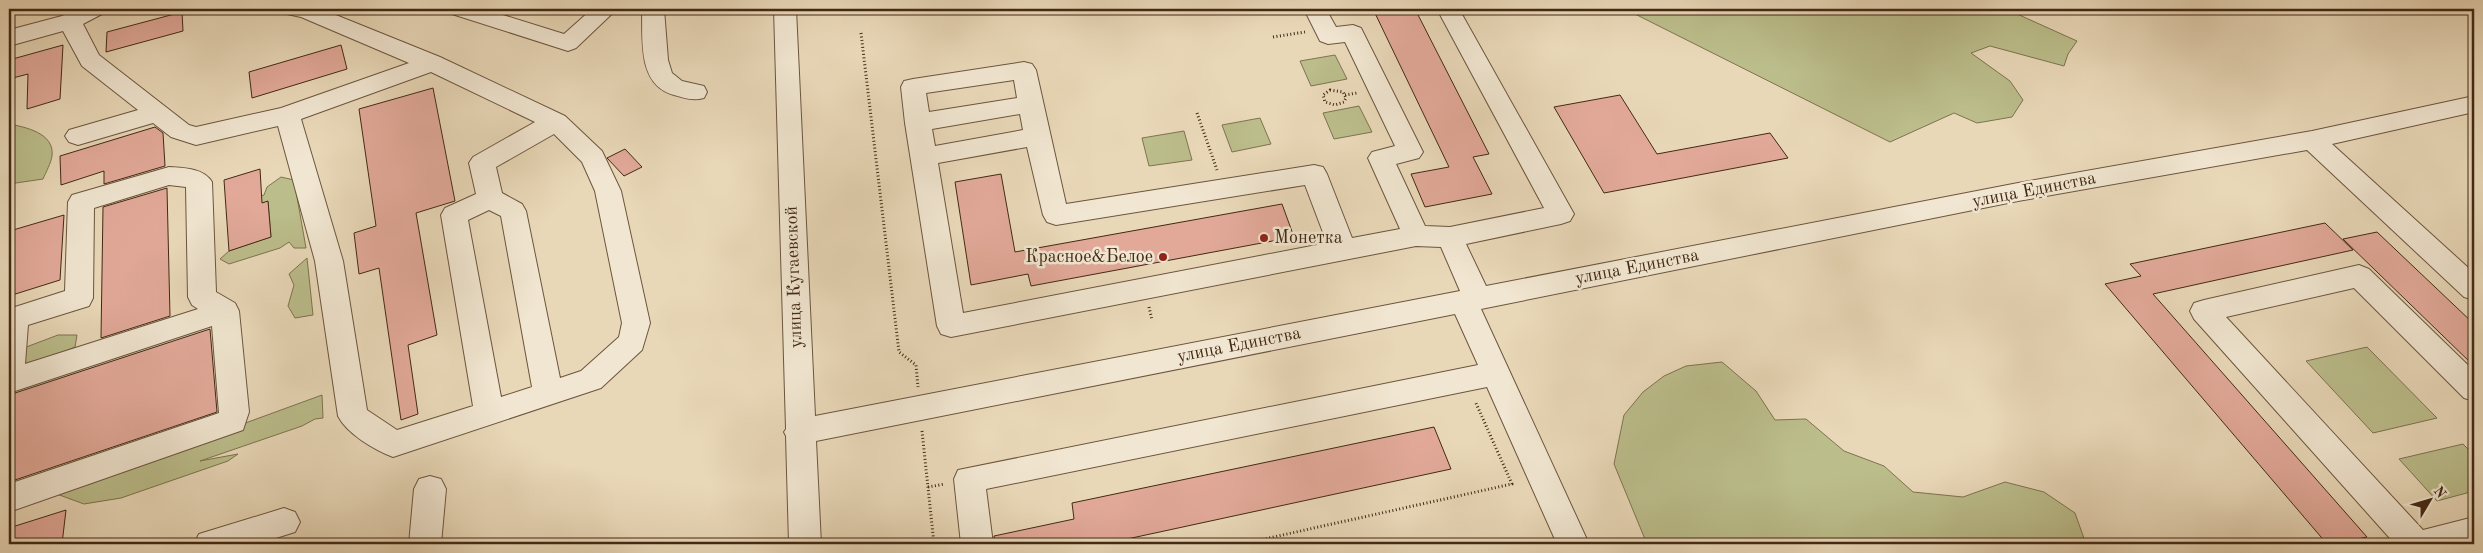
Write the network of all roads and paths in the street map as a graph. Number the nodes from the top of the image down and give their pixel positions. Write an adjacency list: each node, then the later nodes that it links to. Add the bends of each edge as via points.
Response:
1 (94, 9): 9 (street)
2 (295, 9): 12 (street)
3 (606, 9): 8 (street, via 568,44)
4 (653, 9): 13 (street, via 656,67 669,85)
5 (785, 9): 43 (street, улица Кугаевской)
6 (1316, 9): 28 (street, via 1328,36 1353,33 1410,152 1381,158)
7 (1448, 9): 29 (street, via 1561,214)
8 (477, 11)
9 (70, 21): 11 (street); 17 (street, via 90,60)
10 (861, 33): 41 (path, via 899,352 916,365)
11 (9, 38)
12 (432, 63): 19 (street); 20 (street)
13 (695, 92)
14 (1326, 92): 14 (path, via 1339,90 1346,98 1340,104 1330,105 1323,98)
15 (1030, 104): 21 (street); 21 (street, via 1024,70 913,87); 23 (street)
16 (2474, 104): 24 (street, улица Единства)
17 (158, 113): 19 (street, via 180,132 196,136); 22 (street)
18 (1198, 113): 26 (path)
19 (287, 115): 42 (street, via 329,261 353,416 393,444)
20 (556, 122): 27 (street, via 482,163); 39 (street, via 593,157 608,191 636,323 632,342 591,380)
21 (918, 122): 25 (street)
22 (78, 136)
23 (1036, 136): 25 (street); 26 (street, via 1056,215)
24 (2312, 140): 31 (street); 32 (street, улица Единства, via 2018,192)
25 (922, 157): 30 (street, via 951,326)
26 (1224, 188): 30 (street, via 1314,174)
27 (490, 198): 39 (street, via 512,211); 42 (street, via 454,214)
28 (1416, 236): 29 (street); 30 (street)
29 (1450, 237): 32 (street)
30 (1344, 251)
31 (2474, 289)
32 (1470, 300): 35 (street); 41 (street, улица Единства)
33 (225, 311): 34 (street, via 202,296 200,182 169,176 81,202 79,298); 37 (street); 45 (street, via 234,412 232,421)
34 (12, 317): 36 (street)
35 (1496, 373): 52 (street, via 969,479); 54 (street)
36 (9, 375)
37 (9, 381)
38 (2474, 389): 55 (street, via 2360,276 2204,311)
39 (548, 394): 42 (street)
40 (1473, 396): 53 (path, via 1512,484)
41 (920, 408): 43 (street, улица Единства); 51 (path)
42 (489, 413)
43 (799, 432): 50 (street, улица Кугаевской)
44 (430, 489): 49 (street)
45 (9, 498)
46 (284, 522): 48 (street)
47 (2474, 531): 56 (street)
48 (210, 544)
49 (425, 544)
50 (805, 544)
51 (934, 544)
52 (977, 544)
53 (1242, 544)
54 (1573, 544)
55 (2415, 544)
56 (2424, 544)

